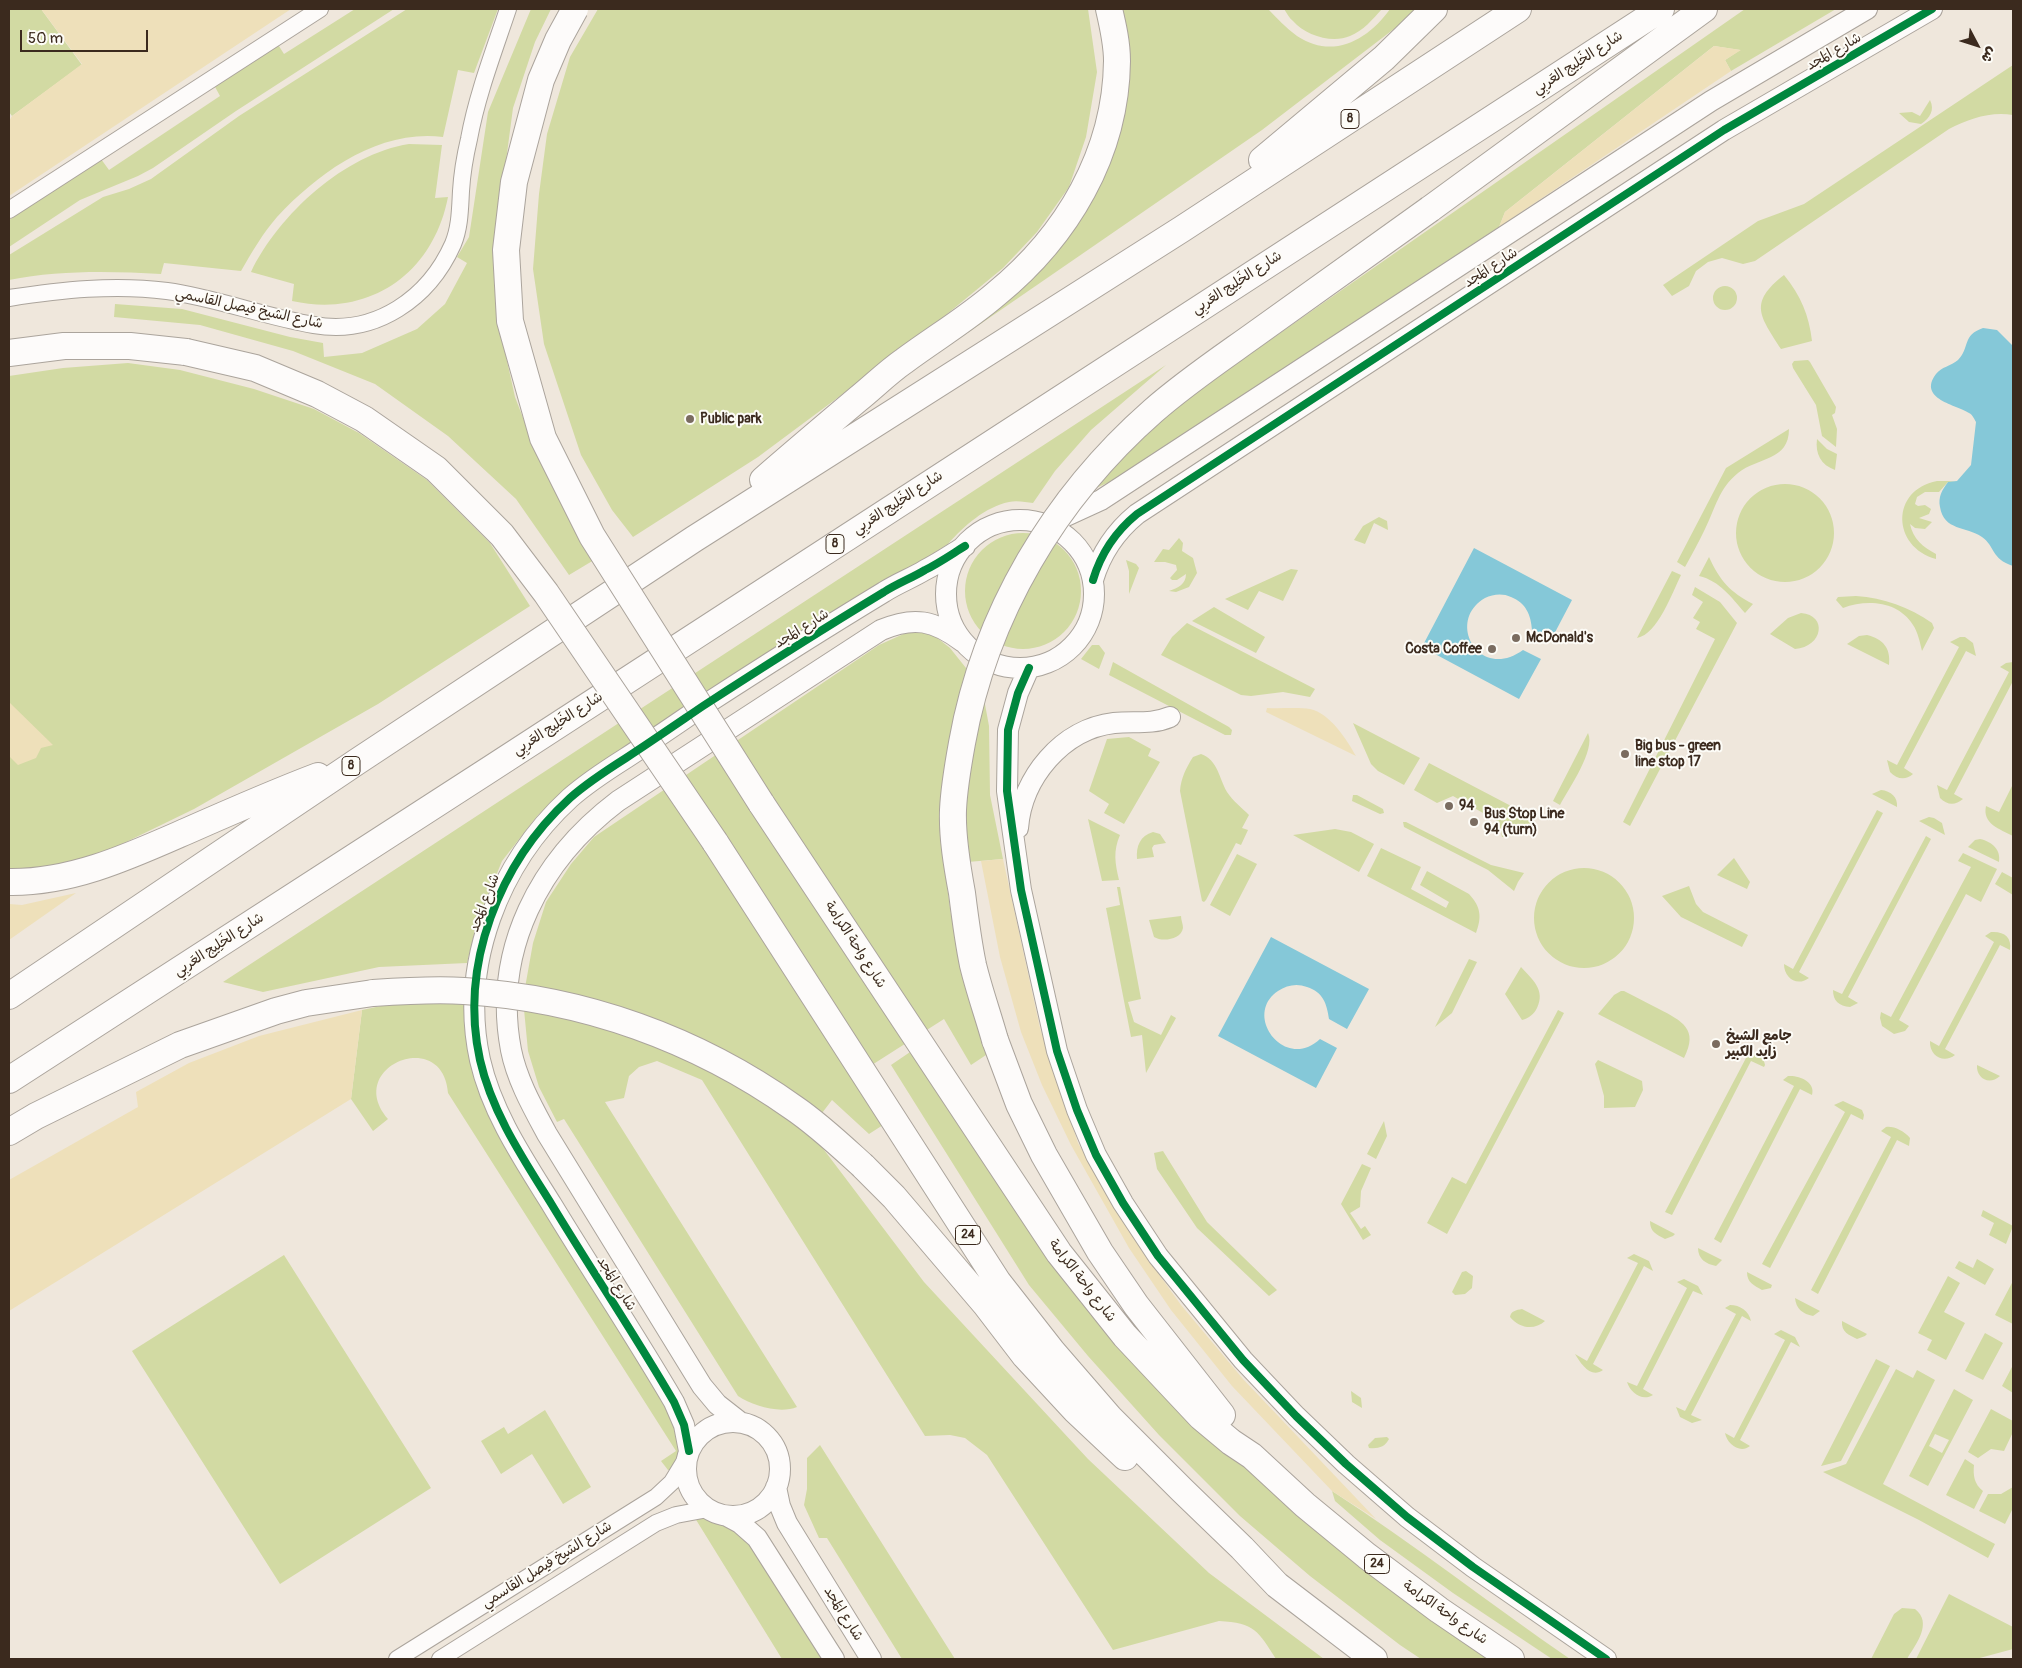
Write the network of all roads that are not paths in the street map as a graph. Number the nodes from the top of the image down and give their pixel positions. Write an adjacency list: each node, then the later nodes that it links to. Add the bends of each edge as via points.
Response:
1 (320, 9): 11 (street)
2 (508, 9): 13 (street, شارع الشيخ فيصل القاسمي, via 475,112 454,241 444,264 429,284 389,314 341,327 316,326 193,295 136,288 67,290)
3 (575, 9): 30 (highway, شارع واحة الكرامة / 24, bridge, via 542,80 514,182 506,250 510,321 543,438 592,536 761,803 1059,1253 1125,1336 1201,1416)
4 (1109, 9): 16 (highway, via 1117,59 1112,116 1094,170 1063,223 1021,272 996,294 903,361)
5 (1434, 9): 12 (highway, via 1384,58)
6 (1518, 9): 12 (highway, 8)
7 (1661, 9): 26 (highway, شارع الخَلِيج العَربِي / 8)
8 (1704, 9): 30 (highway, bridge, via 1153,411 1107,456 1038,545 1014,586 979,672 957,766 953,811 957,864 973,965 995,1040 1019,1104 1044,1155 1100,1252 1136,1305)
9 (1867, 9): 15 (street, شارع المَجد, via 1726,92 1112,493 1083,510)
10 (1932, 9): 18 (street, شارع المَجد, via 1724,130 1137,514 1110,543)
11 (9, 210)
12 (1182, 228): 16 (highway, 8)
13 (9, 298)
14 (9, 353): 33 (highway, 24, bridge, via 64,346 130,346 186,352 255,368 317,394 364,419 436,469 502,535 546,593 715,842 998,1282 1110,1418)
15 (1045, 524): 17 (street, via 1010,521 978,534); 18 (street, via 1076,546 1087,562)
16 (694, 539): 22 (highway, 8)
17 (965, 546): 19 (street, via 955,560 946,594 948,611); 29 (street, شارع المَجد, via 886,591 732,688 571,797 548,820 510,872 485,932 478,964 475,1011 480,1061 491,1092 516,1148 674,1402 684,1425)
18 (1093, 580): 20 (street, via 1093,606 1081,636 1068,651 1051,662)
19 (963, 642): 20 (street, via 993,663); 28 (street, شارع المَجد, via 940,626 928,623 905,622 880,630 618,801 578,835 561,855 533,899 515,948 510,974 508,1028 520,1079 533,1108 702,1386 717,1404)
20 (1029, 668): 24 (street, via 1008,730 1007,791)
21 (1170, 717): 24 (street, via 1152,723 1114,723 1093,728 1068,741 1045,762 1025,796 1019,818)
22 (358, 761): 23 (highway, via 274,792 82,873); 25 (highway, 8)
23 (9, 882)
24 (1021, 890): 40 (street, via 1057,1051 1077,1110 1096,1155 1158,1256 1243,1360 1346,1464 1407,1517 1473,1567)
25 (9, 996)
26 (9, 1080)
27 (9, 1132): 33 (highway, bridge, via 180,1045 276,1010 314,1001 373,993 463,990 507,994 586,1010 638,1025 719,1061 758,1084 816,1125 863,1166 894,1197 1025,1356 1075,1410 1206,1532)
28 (740, 1422): 29 (street, via 710,1428 695,1440); 31 (street, via 764,1433 774,1447 780,1464)
29 (688, 1455): 32 (street, via 688,1486 700,1503); 34 (street, شارع الشيخ فيصل القاسمي, via 672,1482 656,1497)
30 (1252, 1456): 39 (highway, شارع واحة الكرامة / 24, via 1305,1506 1367,1556)
31 (776, 1487): 32 (street, via 756,1510 746,1514); 37 (street, شارع المَجد, via 787,1523)
32 (717, 1513): 35 (street, شارع الشيخ فيصل القاسمي, via 676,1515 656,1523); 36 (street, via 740,1524 757,1538)
33 (1276, 1585): 38 (highway, 24)
34 (397, 1659)
35 (440, 1659)
36 (834, 1659)
37 (871, 1659)
38 (1374, 1659)
39 (1511, 1659)
40 (1606, 1659)

